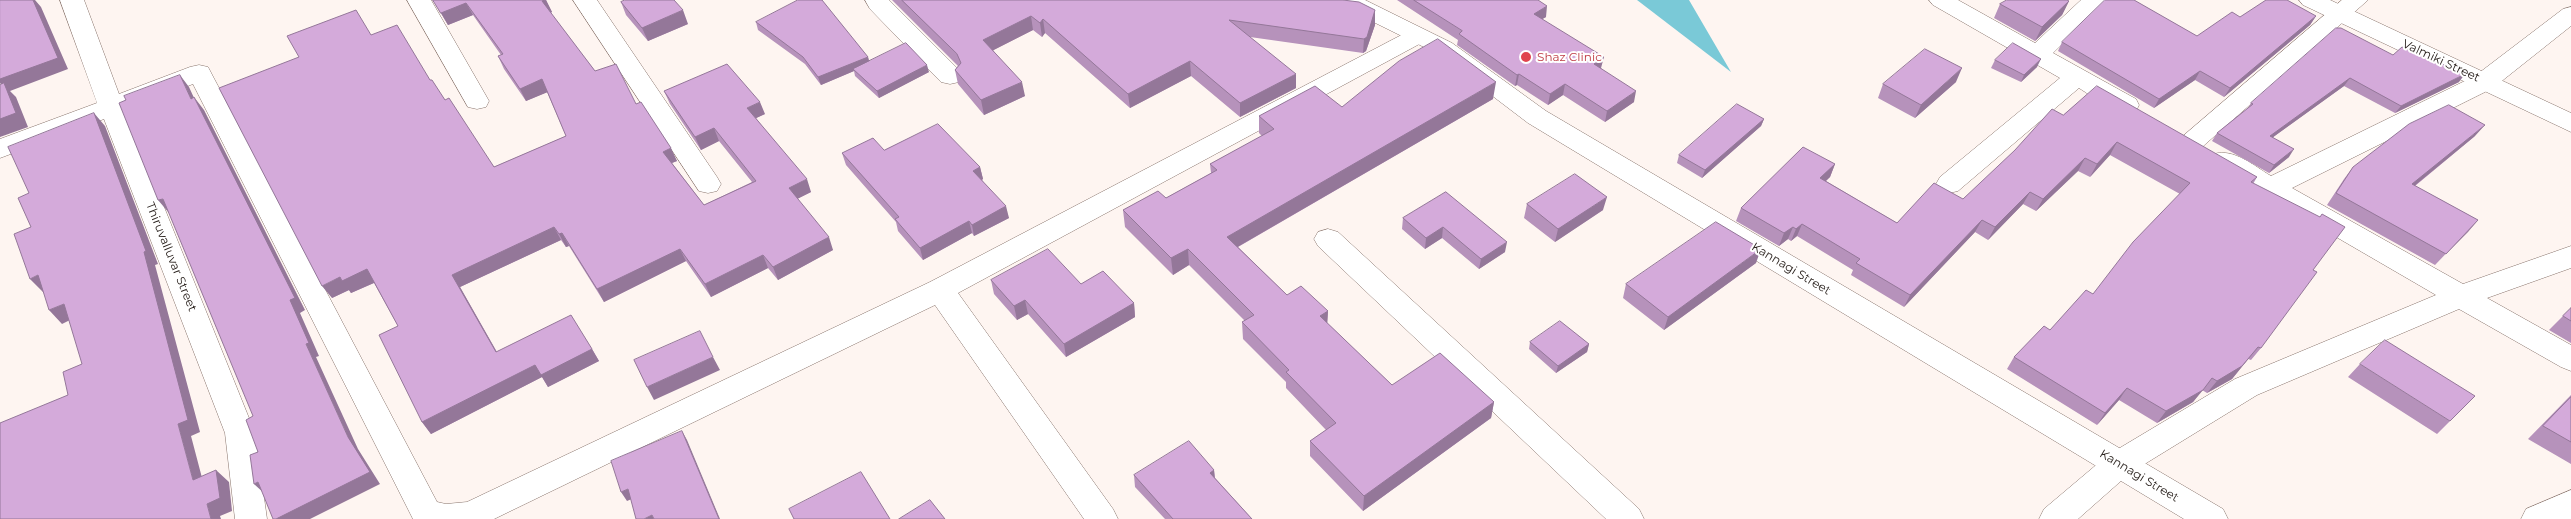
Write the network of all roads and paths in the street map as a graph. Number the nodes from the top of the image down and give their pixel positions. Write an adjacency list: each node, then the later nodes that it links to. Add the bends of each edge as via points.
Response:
1 (72, 0): 17 (street, Thiruvalluvar Street)
2 (419, 0): 16 (street)
3 (585, 0): 21 (street)
4 (877, 0): 13 (street)
5 (1347, 0): 11 (street, Kannagi Street)
6 (1940, 0): 12 (street)
7 (2095, 0): 12 (street)
8 (2311, 0): 9 (street, Valmiki Street)
9 (2348, 7): 15 (street, Valmiki Street); 19 (street)
10 (2571, 14): 15 (street)
11 (1417, 36): 26 (street); 29 (street, Kannagi Street, via 1444,48 1537,117)
12 (2037, 55): 14 (street)
13 (950, 76)
14 (2076, 77): 19 (street); 22 (street)
15 (2484, 82): 18 (street, Valmiki Street); 23 (street)
16 (477, 101)
17 (111, 106): 20 (street); 26 (street, via 199,73 426,513 446,518 470,515); 31 (street, Thiruvalluvar Street, via 240,433)
18 (2571, 123)
19 (2192, 142): 23 (street)
20 (0, 149)
21 (708, 184)
22 (1949, 184)
23 (2271, 188): 27 (street)
24 (1328, 239): 33 (street)
25 (2571, 256): 27 (street)
26 (940, 290): 32 (street)
27 (2461, 296): 28 (street); 29 (street, via 2246,387)
28 (2571, 359)
29 (2119, 464): 34 (street); 35 (street, Kannagi Street)
30 (2571, 504): 36 (street)
31 (252, 519)
32 (1102, 519)
33 (1628, 519)
34 (2055, 519)
35 (2212, 519)
36 (2537, 519)

